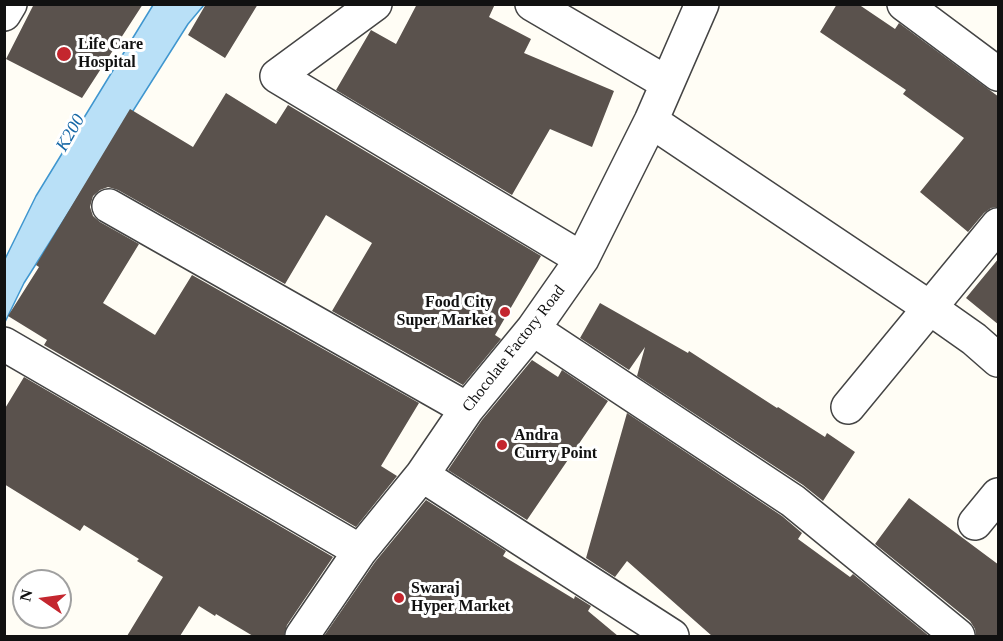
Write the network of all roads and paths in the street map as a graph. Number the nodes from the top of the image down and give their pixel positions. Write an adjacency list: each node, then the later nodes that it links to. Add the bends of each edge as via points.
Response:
1 (10, 4): 6 (street)
2 (375, 4): 12 (street, via 277,76)
3 (532, 4): 8 (street)
4 (702, 4): 8 (street, Chocolate Factory Road)
5 (904, 4): 7 (street)
6 (4, 14)
7 (999, 74)
8 (668, 83): 9 (street, Chocolate Factory Road)
9 (651, 121): 12 (street, Chocolate Factory Road); 13 (street)
10 (109, 206): 18 (street)
11 (999, 225): 13 (street)
12 (582, 259): 14 (street, Chocolate Factory Road)
13 (930, 308): 16 (street); 17 (street)
14 (533, 330): 18 (street, Chocolate Factory Road); 25 (street, via 793,501)
15 (4, 344): 22 (street)
16 (999, 360)
17 (848, 408)
18 (467, 409): 19 (street, Chocolate Factory Road)
19 (422, 476): 22 (street, Chocolate Factory Road); 24 (street)
20 (999, 495): 21 (street)
21 (975, 523)
22 (360, 551): 23 (street, Chocolate Factory Road)
23 (302, 636)
24 (672, 636)
25 (958, 636)

